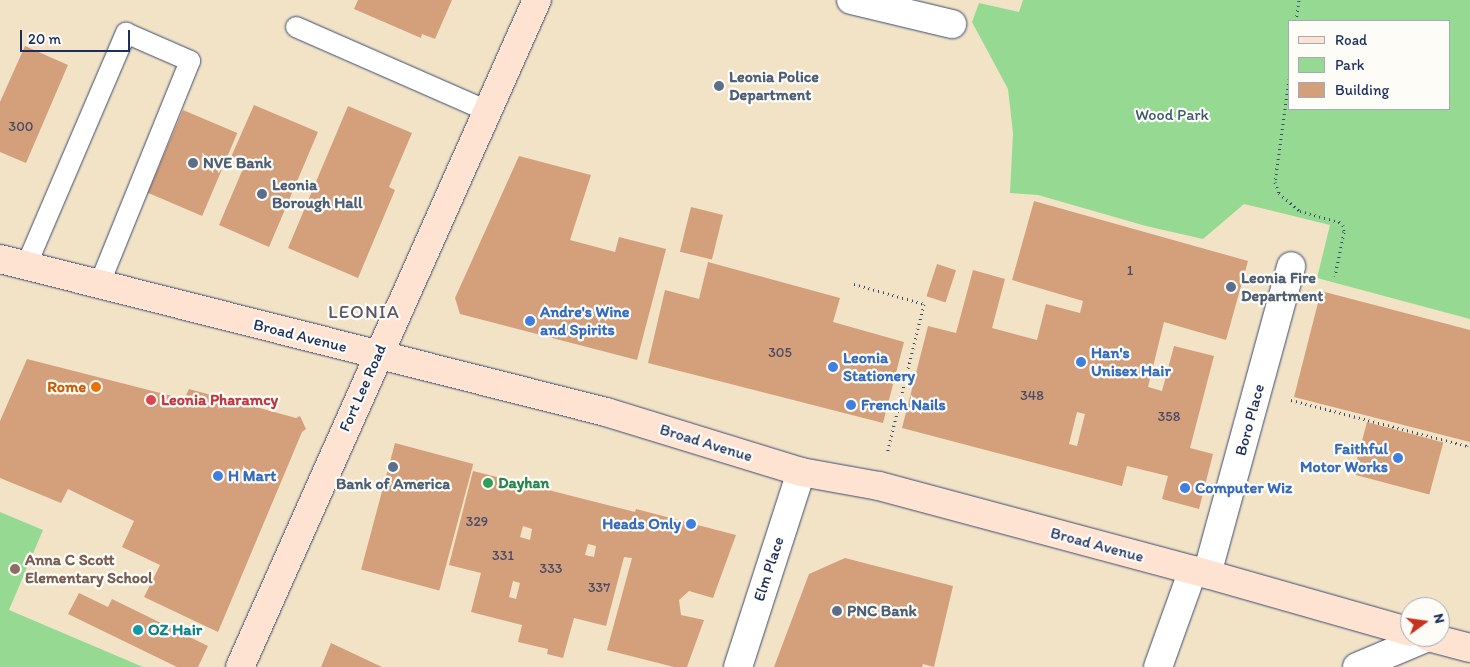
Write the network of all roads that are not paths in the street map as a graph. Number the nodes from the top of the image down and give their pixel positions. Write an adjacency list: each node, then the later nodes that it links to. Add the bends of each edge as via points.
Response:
1 (537, 0): 5 (main road, Fort Lee Road)
2 (851, 0): 3 (street)
3 (952, 24)
4 (296, 27): 5 (lane)
5 (487, 111): 10 (main road, Fort Lee Road)
6 (0, 260): 7 (main road, Broad Avenue)
7 (26, 266): 9 (main road, Broad Avenue); 9 (lane, via 126,33 190,61)
8 (1291, 266): 12 (street, Boro Place)
9 (99, 285): 10 (main road, Broad Avenue)
10 (377, 355): 11 (main road, Broad Avenue, via 606,412); 17 (main road, Fort Lee Road)
11 (801, 472): 12 (main road, Broad Avenue, via 879,486); 18 (street, Elm Place)
12 (1200, 572): 13 (main road, Broad Avenue); 19 (street, Boro Place)
13 (1400, 629)
14 (1450, 643): 16 (main road)
15 (1404, 647): 20 (street)
16 (1470, 648)
17 (240, 667)
18 (738, 667)
19 (1158, 667)
20 (1357, 667)

